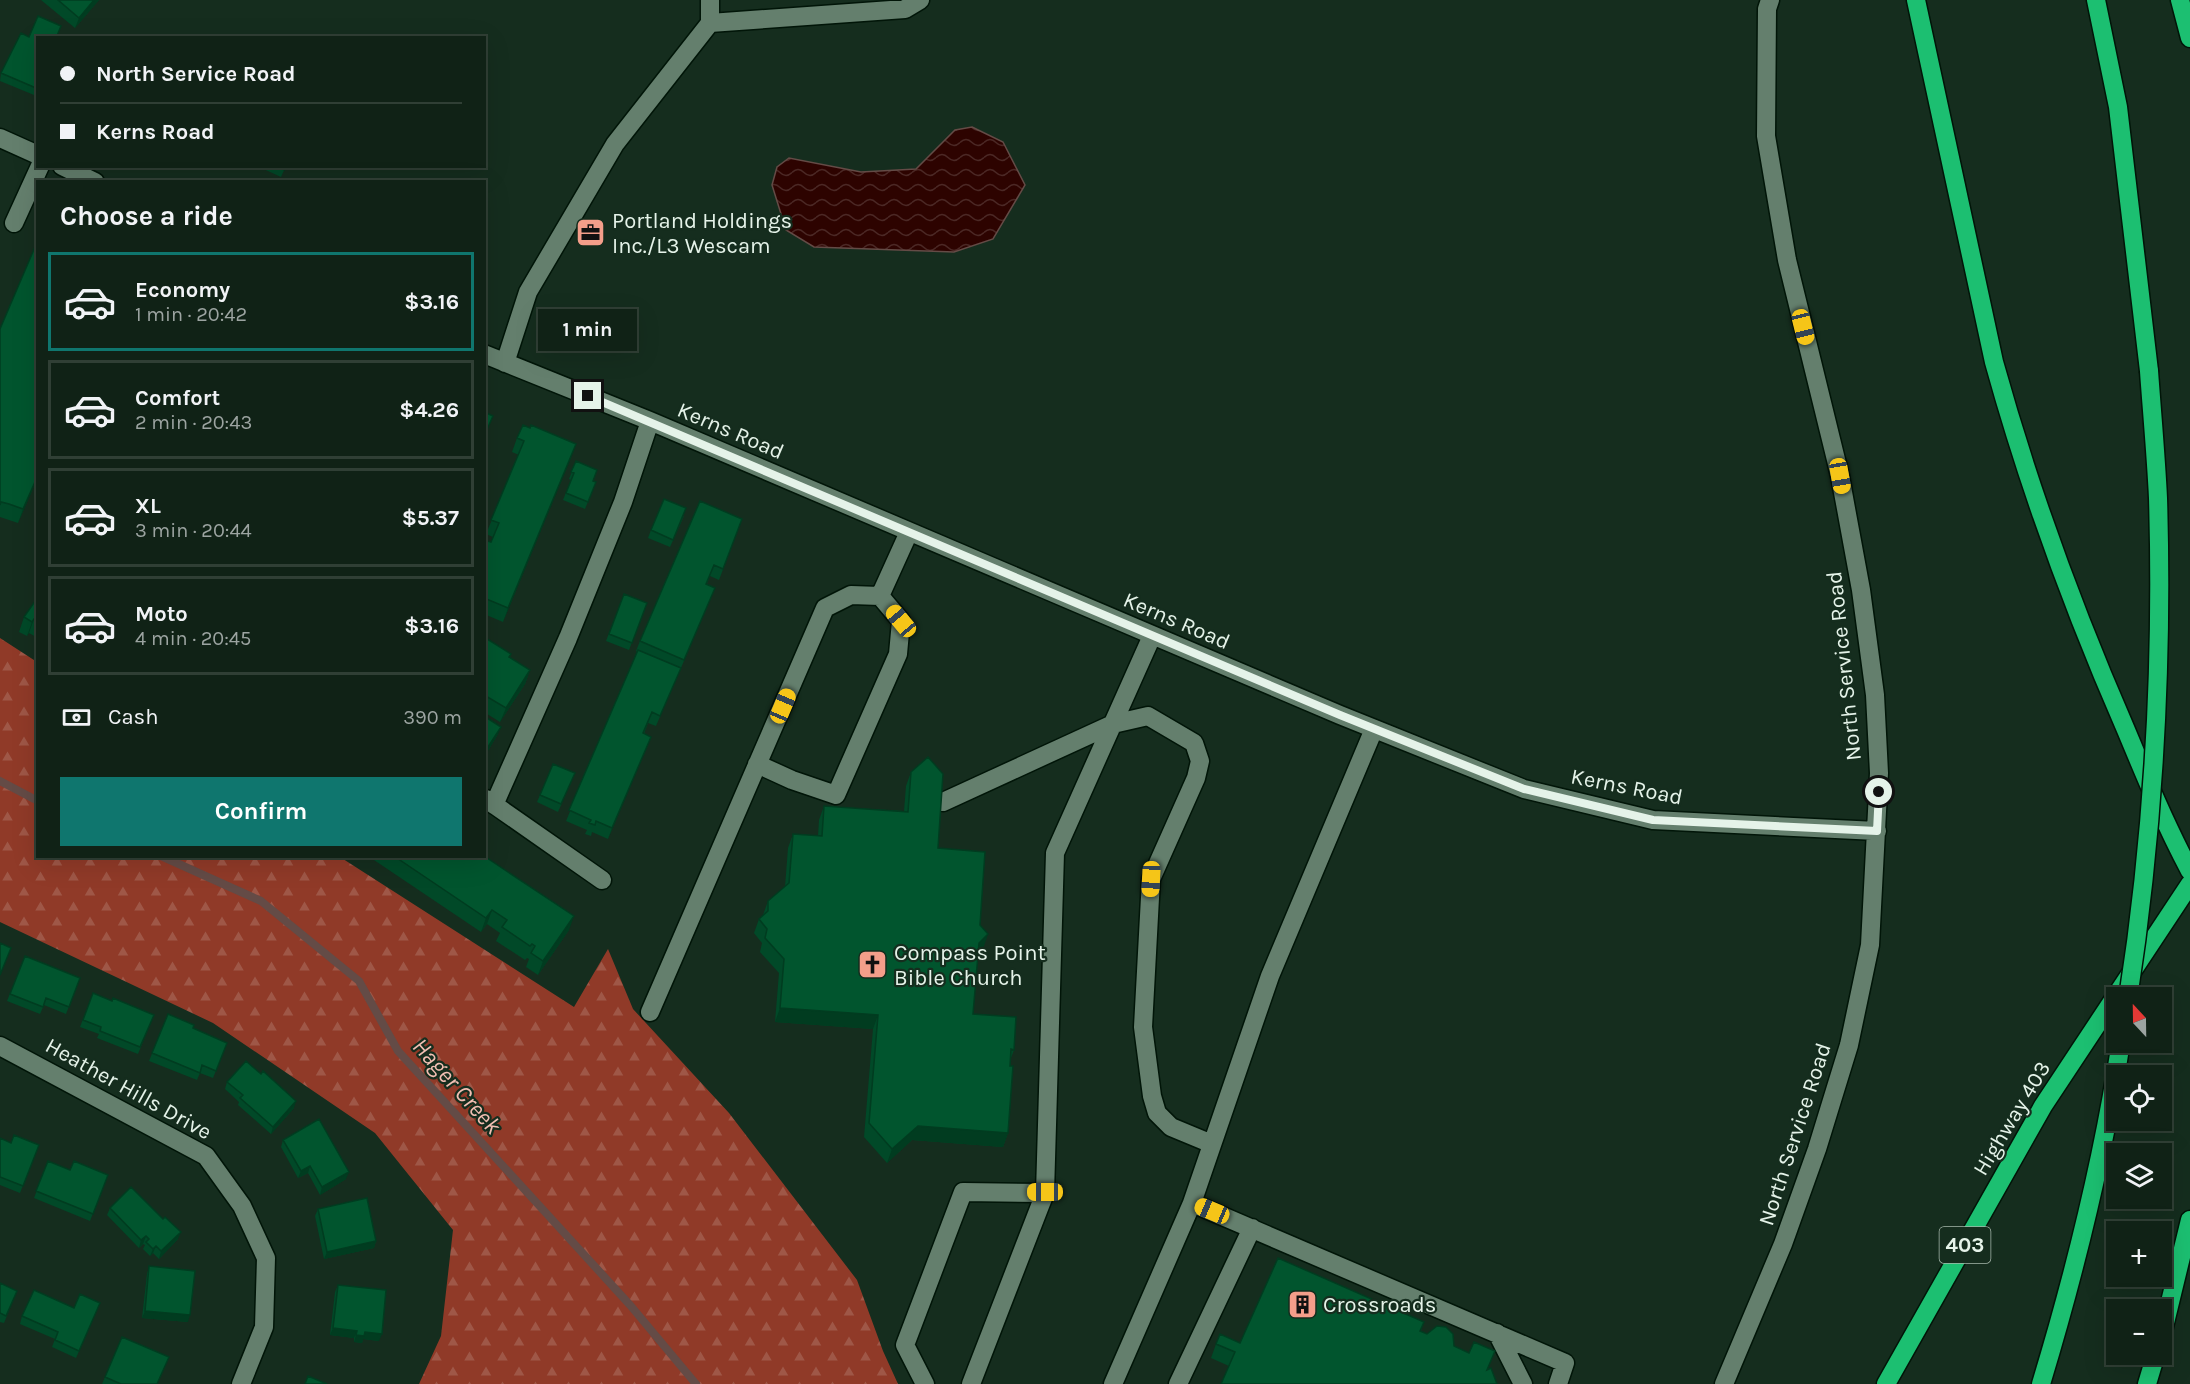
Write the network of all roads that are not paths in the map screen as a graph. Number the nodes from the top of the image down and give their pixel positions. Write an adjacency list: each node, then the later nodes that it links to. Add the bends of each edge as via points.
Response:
1 (710, 0): 7 (street)
2 (920, 0): 7 (street, via 905,9)
3 (1770, 0): 26 (street, North Service Road, via 1766,136 1787,260 1840,476 1861,590 1875,695)
4 (1916, 0): 27 (highway, via 1994,362 2010,419 2050,541 2107,688)
5 (2096, 0): 30 (highway, bridge, via 2118,107 2149,371 2158,496 2155,754)
6 (2180, 0): 8 (highway)
7 (710, 23): 16 (street, via 615,144 528,292)
8 (2190, 38)
9 (0, 138): 10 (street)
10 (36, 154)
11 (39, 168): 14 (street)
12 (66, 168): 13 (street)
13 (91, 180)
14 (14, 223)
15 (486, 355): 16 (street, Kerns Road)
16 (505, 363): 17 (street, Kerns Road)
17 (650, 422): 18 (street, Kerns Road); 24 (street, via 624,502 568,638)
18 (909, 532): 19 (street); 20 (street, Kerns Road)
19 (880, 596): 23 (street, via 851,595 825,608); 23 (street, via 901,621 898,654 836,795)
20 (1152, 636): 21 (street); 22 (street, Kerns Road)
21 (1113, 724): 25 (street); 34 (street, via 1148,716 1194,743 1200,761 1151,879 1143,1027 1157,1113 1171,1127); 35 (street, via 1055,853)
22 (1374, 729): 26 (street, Kerns Road, via 1524,789 1653,820); 34 (street, via 1270,976)
23 (757, 764): 31 (street)
24 (489, 801): 28 (street)
25 (943, 802)
26 (1877, 831): 49 (street, North Service Road, via 1870,945 1849,1045 1783,1244)
27 (2190, 871)
28 (602, 880)
29 (2190, 884): 50 (highway, Highway 403 / 403, bridge, via 2043,1106)
30 (2129, 987)
31 (650, 1012)
32 (0, 1046): 42 (street, Heather Hills Drive, via 206,1155 243,1206 266,1258 264,1327)
33 (2119, 1053): 51 (highway, via 2074,1264)
34 (1212, 1143): 36 (street)
35 (1045, 1192): 43 (street, via 963,1192 905,1345); 44 (street)
36 (1192, 1203): 38 (street); 45 (street)
37 (2190, 1221): 39 (highway)
38 (1252, 1228): 40 (street); 46 (street)
39 (2171, 1299)
40 (1497, 1333): 47 (street); 48 (street, via 1565,1363)
41 (2153, 1365): 52 (highway)
42 (241, 1384)
43 (925, 1384)
44 (971, 1384)
45 (1113, 1384)
46 (1178, 1384)
47 (1523, 1384)
48 (1558, 1384)
49 (1724, 1384)
50 (1886, 1384)
51 (2042, 1384)
52 (2147, 1384)

